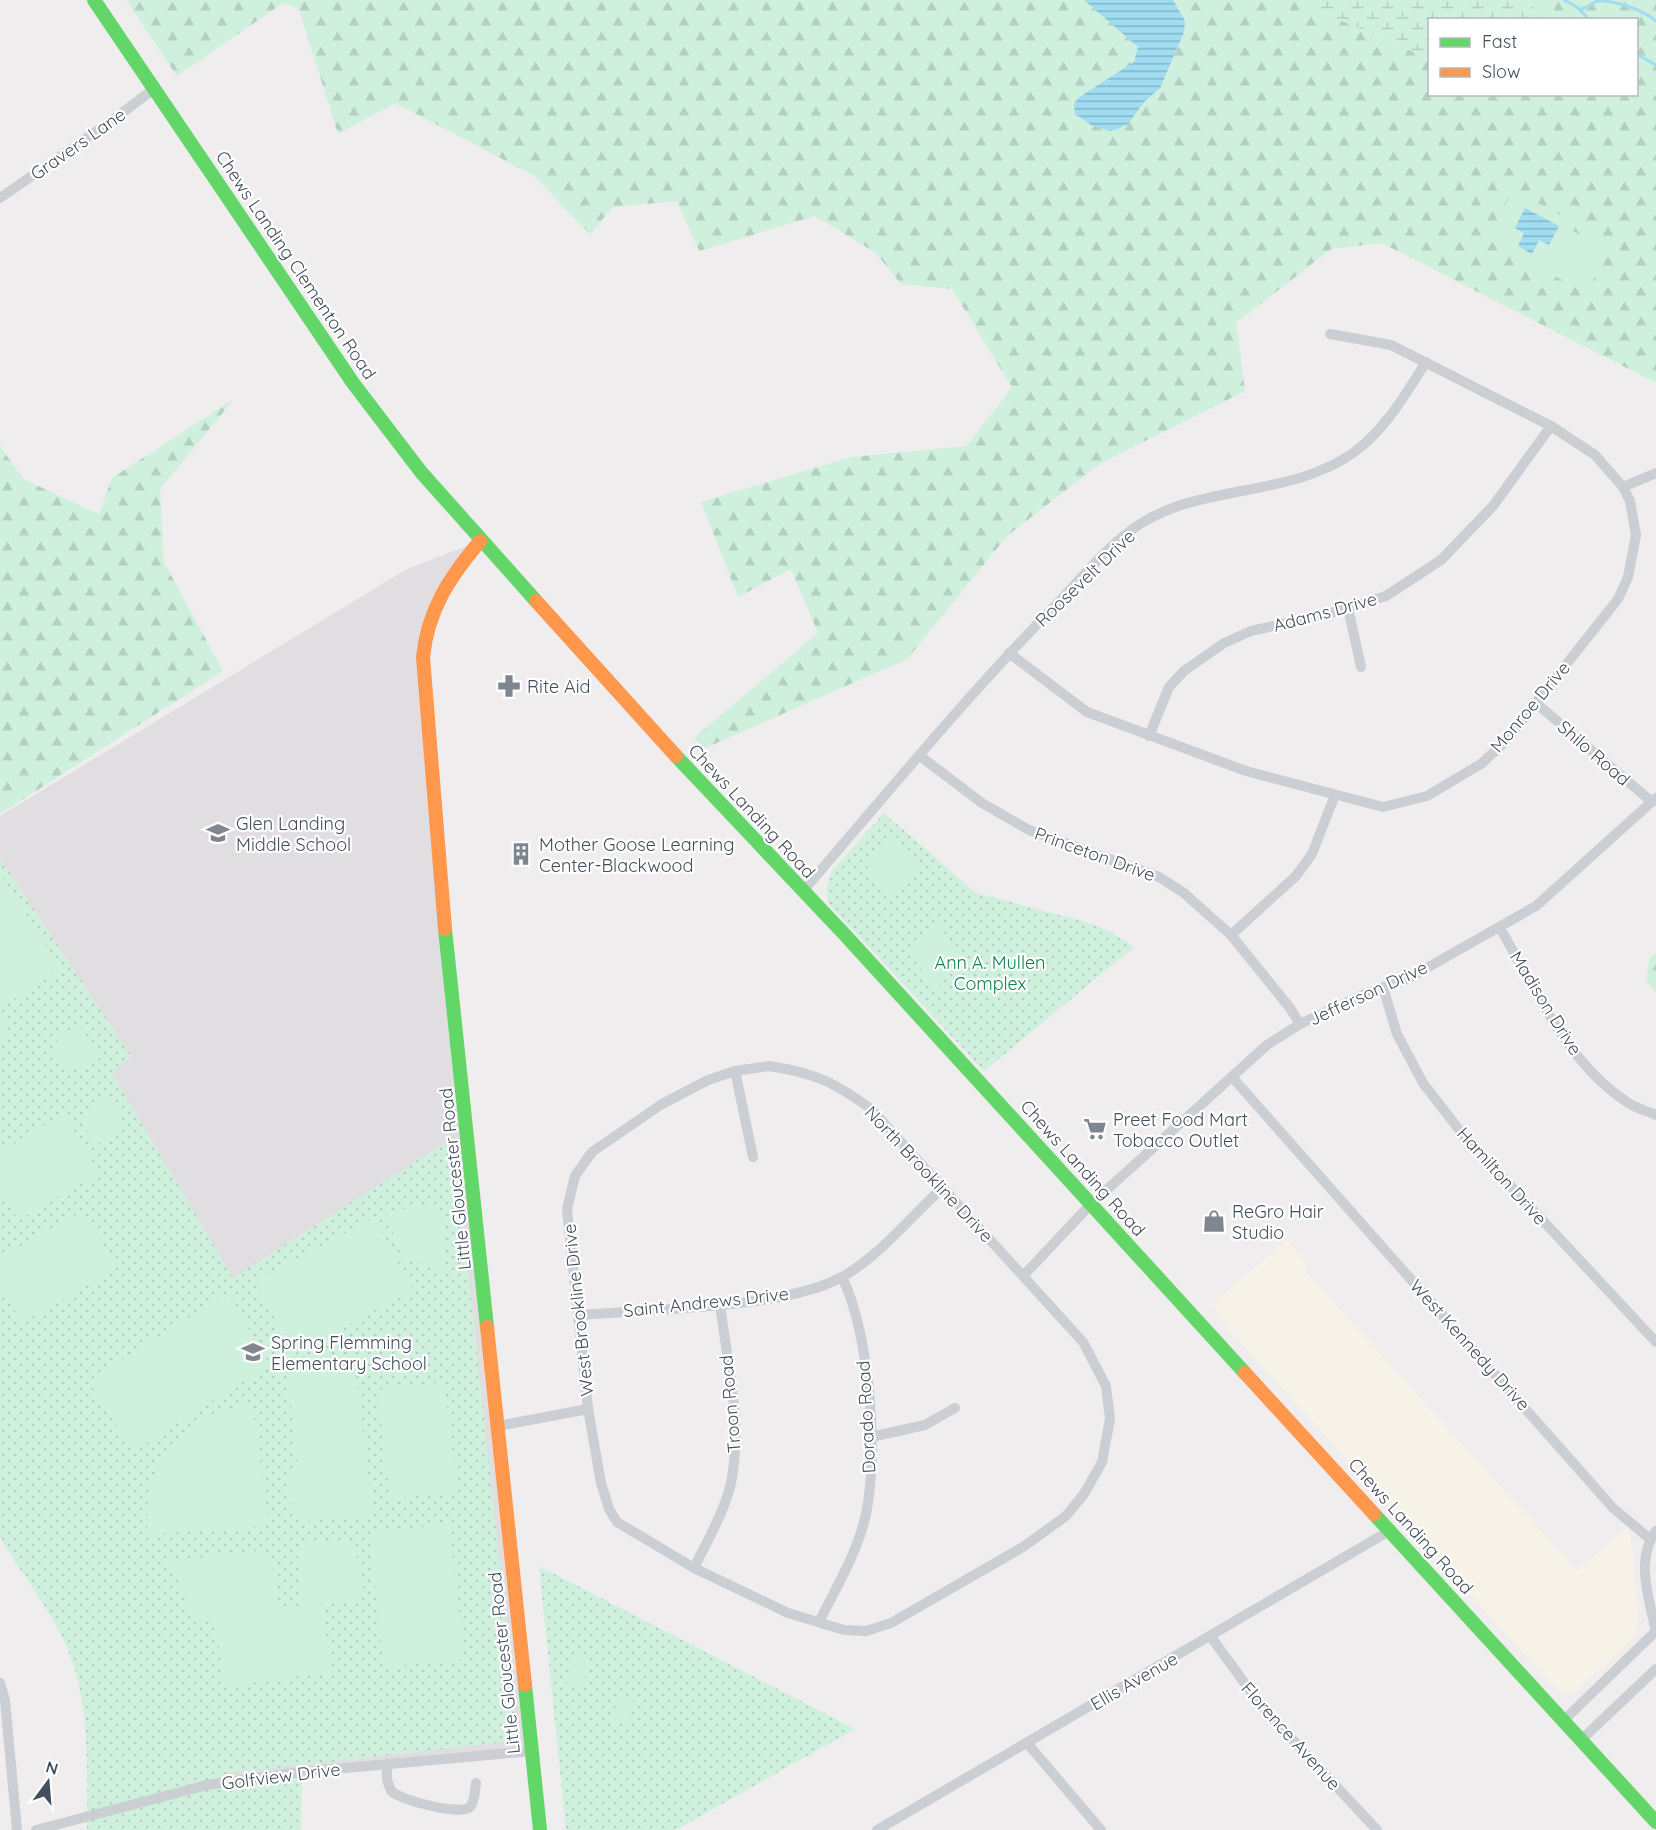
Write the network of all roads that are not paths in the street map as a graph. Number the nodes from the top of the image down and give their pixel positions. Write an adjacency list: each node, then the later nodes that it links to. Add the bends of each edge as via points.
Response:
1 (94, 0): 2 (main road, Chews Landing Clementon Road)
2 (155, 88): 3 (street, Gravers Lane); 9 (main road, Chews Landing Clementon Road, via 386,429)
3 (0, 198)
4 (1330, 334): 5 (street, Monroe Drive, via 1391,345)
5 (1426, 362): 6 (street, Monroe Drive); 11 (street, Roosevelt Drive, via 1391,416 1353,453 1323,470 1270,487 1161,512 1125,534)
6 (1551, 426): 8 (street, Monroe Drive, via 1594,455); 10 (street, Adams Drive, via 1493,506 1441,560 1386,596)
7 (1656, 473): 8 (street)
8 (1623, 487): 13 (street, Monroe Drive, via 1630,501 1636,535 1628,577 1618,599)
9 (480, 541): 18 (main road, Chews Landing Road); 37 (main road, Little Gloucester Road, via 431,610 423,657 437,851)
10 (1348, 608): 12 (street); 14 (street, Adams Drive, via 1251,632 1224,643 1169,687)
11 (1009, 653): 14 (street, Monroe Drive, via 1087,712); 15 (street, Roosevelt Drive)
12 (1360, 667)
13 (1536, 703): 16 (street, Monroe Drive, via 1504,743 1481,764 1427,796 1383,807); 17 (street, Shilo Road)
14 (1149, 736): 16 (street, Monroe Drive, via 1246,771)
15 (920, 756): 18 (street, Roosevelt Drive); 20 (street, Princeton Drive, via 982,803 1029,830 1160,877)
16 (1335, 795): 20 (street, via 1312,854 1296,876)
17 (1654, 800): 19 (street, Jefferson Drive, via 1536,906)
18 (803, 891): 29 (main road, Chews Landing Road)
19 (1500, 928): 21 (street, Jefferson Drive, via 1409,978); 25 (street, Madison Drive, via 1559,1030 1591,1072 1627,1102)
20 (1231, 935): 22 (street, Princeton Drive)
21 (1383, 987): 22 (street, Jefferson Drive); 34 (street, Hamilton Drive, via 1397,1034 1423,1083 1464,1136)
22 (1300, 1024): 24 (street, Jefferson Drive, via 1267,1045)
23 (735, 1071): 26 (street, North Brookline Drive, via 708,1080); 27 (street); 28 (street, North Brookline Drive, via 770,1066 836,1083 871,1108)
24 (1232, 1077): 29 (street, Jefferson Drive); 41 (street, West Kennedy Drive, via 1613,1508)
25 (1656, 1115)
26 (628, 1126): 33 (street, West Brookline Drive, via 592,1152 575,1176 567,1209)
27 (753, 1157)
28 (941, 1189): 30 (street, North Brookline Drive); 31 (street, Saint Andrews Drive)
29 (1091, 1204): 30 (street, Jefferson Drive); 39 (main road, Chews Landing Road)
30 (1024, 1275): 40 (street, North Brookline Drive, via 1083,1342 1106,1386 1110,1419 1102,1462 1084,1494 1066,1516)
31 (842, 1277): 32 (street, Saint Andrews Drive, via 777,1297); 38 (street, Dorado Road, via 859,1322)
32 (720, 1304): 33 (street, Saint Andrews Drive); 42 (street, Troon Road, via 735,1424 735,1459 726,1496)
33 (579, 1315): 36 (street, West Brookline Drive)
34 (1654, 1334)
35 (955, 1408): 38 (street, via 925,1425)
36 (588, 1409): 37 (street); 42 (street, West Brookline Drive, via 609,1509 617,1522)
37 (498, 1426): 52 (main road, Little Gloucester Road)
38 (871, 1437): 43 (street, Dorado Road, via 864,1524)
39 (1390, 1530): 45 (street, Ellis Avenue); 48 (main road, Chews Landing Road)
40 (1043, 1533): 43 (street, West Brookline Drive, via 891,1623 866,1631 843,1630)
41 (1653, 1535): 44 (street, West Kennedy Drive, via 1644,1570)
42 (694, 1568): 43 (street, West Brookline Drive, via 788,1613)
43 (819, 1622)
44 (1656, 1631): 48 (street)
45 (1211, 1637): 50 (street, Ellis Avenue); 61 (street, Florence Avenue, via 1262,1707)
46 (1656, 1669): 49 (street)
47 (0, 1683): 51 (street, via 5,1700)
48 (1563, 1721): 49 (main road, Chews Landing Road)
49 (1581, 1740): 55 (main road, Chews Landing Road)
50 (1027, 1743): 59 (street, Ellis Avenue); 60 (street)
51 (4, 1748): 56 (street)
52 (532, 1751): 53 (street, Golfview Drive); 58 (main road, Little Gloucester Road)
53 (387, 1764): 54 (street, via 388,1787 393,1794 434,1806 467,1809 472,1804); 57 (street, Golfview Drive, via 195,1787)
54 (476, 1783)
55 (1656, 1822)
56 (17, 1830)
57 (36, 1830)
58 (540, 1830)
59 (877, 1830)
60 (1101, 1830)
61 (1377, 1830)

